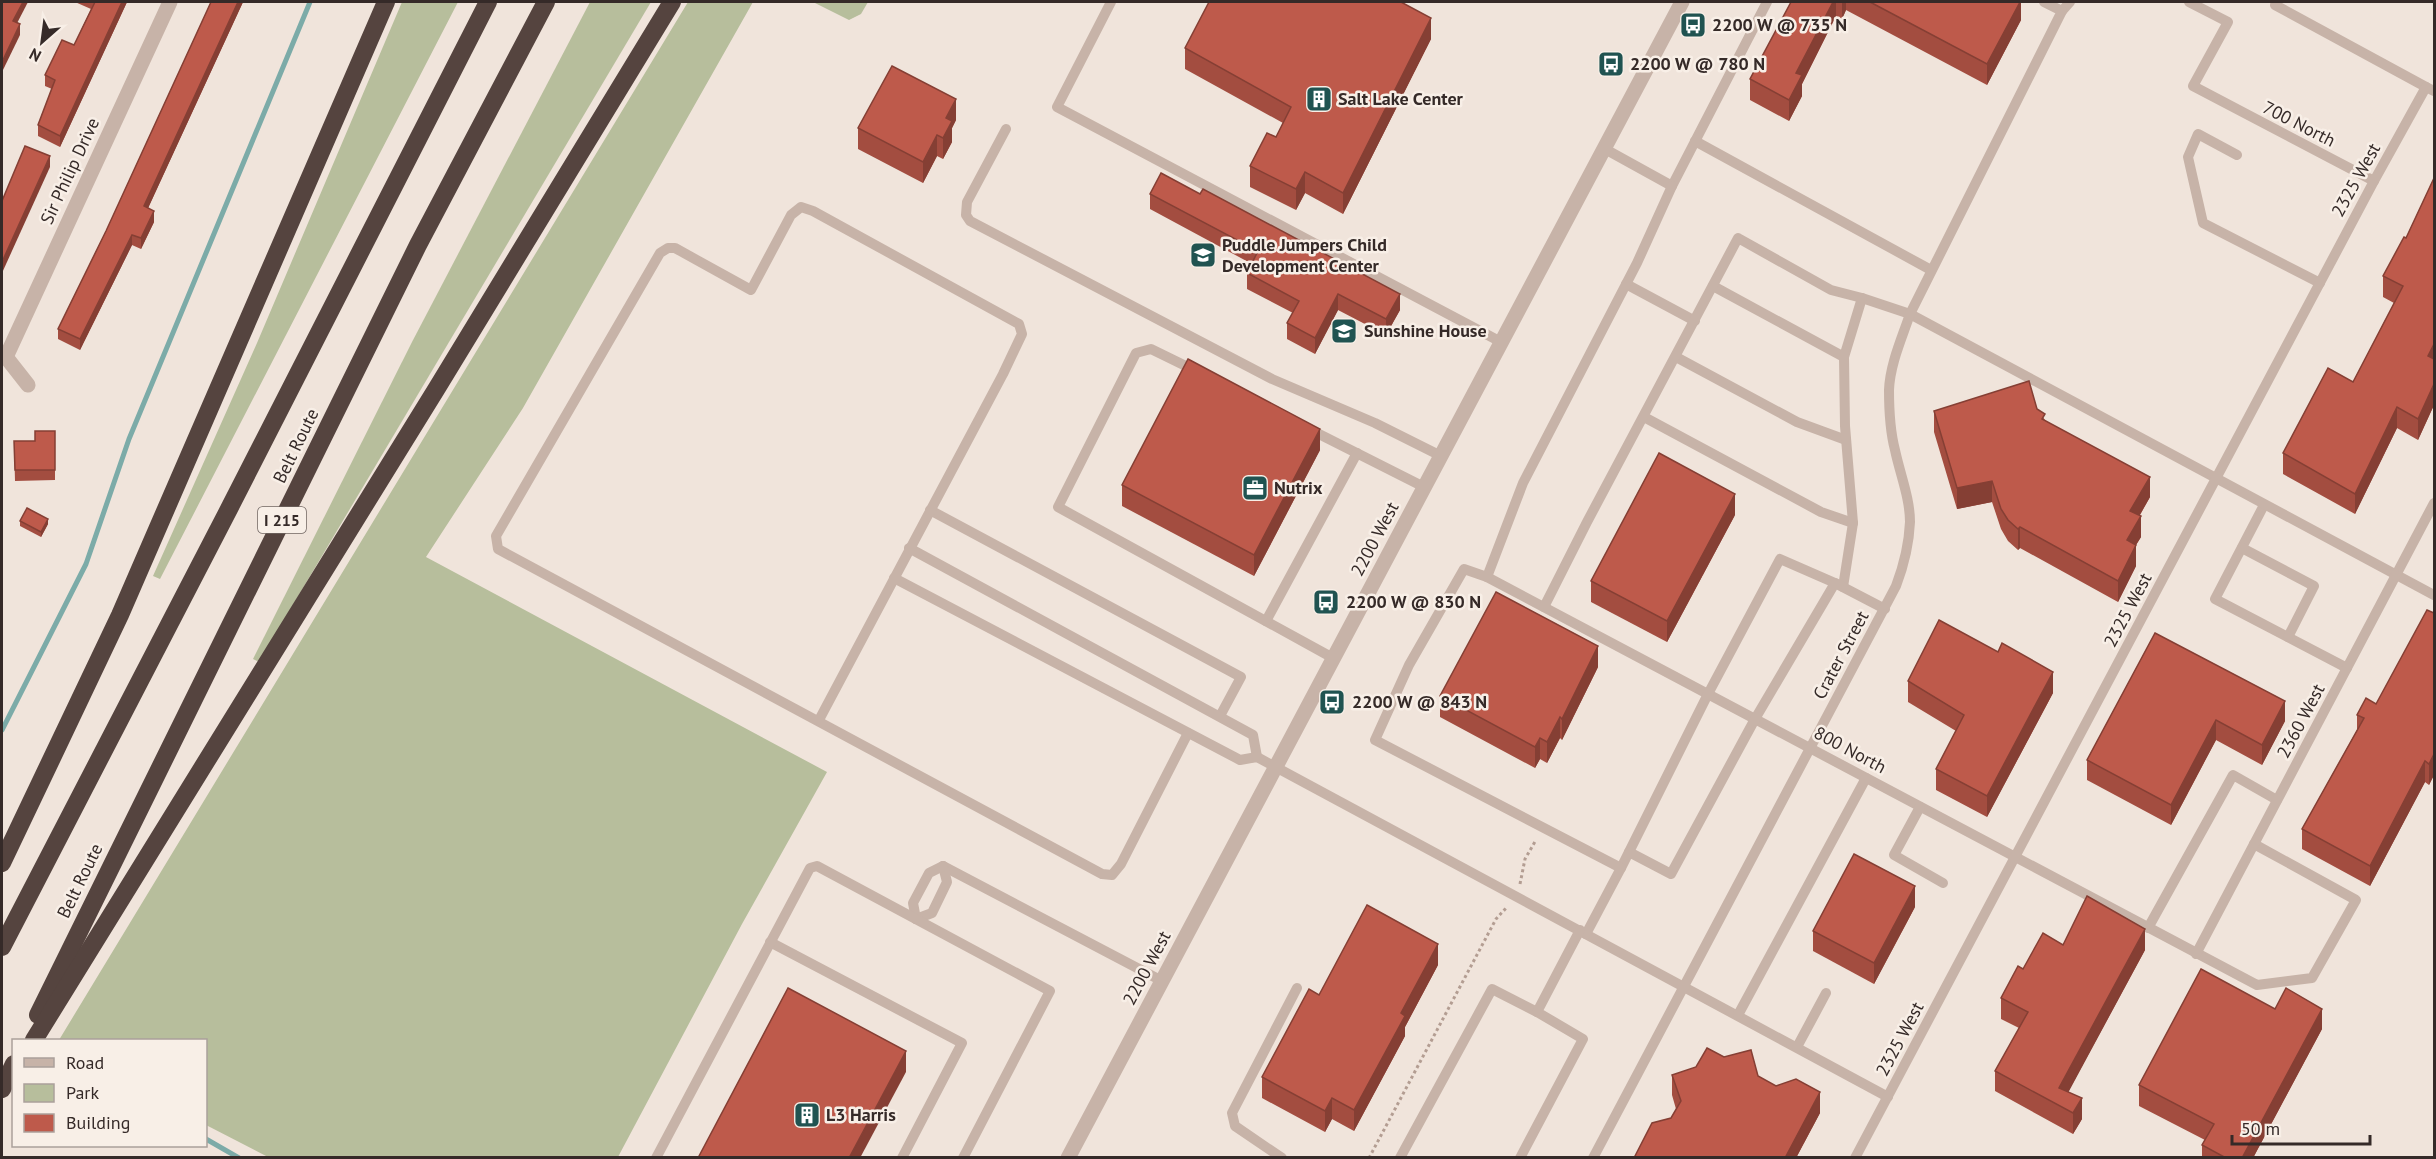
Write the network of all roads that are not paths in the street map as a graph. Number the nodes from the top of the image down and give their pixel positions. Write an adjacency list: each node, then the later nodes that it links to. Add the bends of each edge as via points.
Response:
1 (170, 2): 29 (street, Sir Philip Drive)
2 (386, 2): 72 (highway, via 120,615)
3 (488, 2): 80 (highway, Belt Route / I 215)
4 (546, 2): 88 (highway, Belt Route / I 215, via 418,245)
5 (672, 2): 89 (highway)
6 (1111, 2): 28 (lane, via 1057,107)
7 (1682, 2): 17 (street, 2200 West)
8 (1767, 2): 16 (lane)
9 (2044, 2): 13 (lane)
10 (2070, 2): 13 (lane, Crater Street)
11 (2189, 2): 19 (lane, 700 North, via 2228,22 2193,86)
12 (2275, 5): 14 (lane)
13 (2062, 11): 21 (lane, Crater Street)
14 (2430, 89): 19 (lane, 2325 West)
15 (1006, 129): 38 (lane, via 967,202 966,215 970,221 1272,379 1366,418)
16 (1695, 141): 20 (lane); 21 (lane)
17 (1605, 149): 20 (lane); 28 (street, 2200 West)
18 (2237, 155): 22 (lane, via 2198,134 2188,157 2203,223)
19 (2374, 181): 22 (lane, 2325 West)
20 (1672, 186): 23 (lane)
21 (1931, 270): 26 (lane, Crater Street)
22 (2320, 283): 39 (lane, 2325 West)
23 (1626, 284): 27 (lane); 48 (lane, via 1523,483)
24 (1713, 286): 25 (lane, via 1738,238 1831,290); 27 (lane); 31 (lane)
25 (1862, 298): 26 (lane); 31 (lane)
26 (1910, 314): 39 (lane); 53 (lane, Crater Street, via 1889,387 1894,449 1910,520 1908,545)
27 (1695, 321): 30 (lane)
28 (1501, 342): 38 (street, 2200 West)
29 (4, 356): 33 (street)
30 (1676, 357): 34 (lane); 36 (lane, via 1797,422)
31 (1844, 357): 36 (lane)
32 (1202, 375): 54 (lane, via 1151,349 1136,353 1058,507)
33 (28, 385)
34 (1644, 417): 44 (lane, via 1821,512); 52 (lane)
35 (1295, 422): 37 (lane)
36 (1846, 440): 44 (lane)
37 (1358, 453): 40 (lane); 54 (lane)
38 (1441, 456): 40 (street, 2200 West)
39 (2217, 480): 42 (lane); 71 (lane, 2325 West)
40 (1425, 487): 56 (street, 2200 West)
41 (2434, 503): 47 (lane, 2360 West)
42 (2265, 505): 46 (lane); 47 (lane)
43 (930, 510): 45 (lane); 59 (lane, via 1241,677); 61 (lane, via 1021,339 1019,324 801,207 791,215 750,290 675,248 660,253 496,536 498,549)
44 (1854, 523): 50 (lane)
45 (909, 548): 49 (lane); 59 (lane)
46 (2242, 548): 55 (lane, via 2314,586); 55 (lane, via 2215,599)
47 (2397, 575): 51 (lane); 57 (lane, 2360 West)
48 (1487, 577): 52 (lane, 800 North); 74 (lane, via 1464,569 1409,665 1375,740)
49 (894, 578): 61 (lane); 62 (lane)
50 (1839, 585): 53 (lane); 58 (lane, via 1780,559); 60 (lane)
51 (2434, 595)
52 (1544, 607): 58 (lane, 800 North)
53 (1885, 609): 63 (lane, Crater Street)
54 (1266, 621): 56 (lane)
55 (2288, 637): 57 (lane)
56 (1333, 658): 65 (street, 2200 West)
57 (2347, 668): 67 (lane, 2360 West)
58 (1708, 694): 60 (lane, 800 North); 70 (lane)
59 (1220, 716): 64 (lane, via 1253,735)
60 (1755, 719): 63 (lane, 800 North); 70 (lane, via 1671,874)
61 (819, 720): 62 (lane, via 1102,874 1112,875)
62 (1188, 733): 64 (lane, via 1240,760)
63 (1810, 748): 66 (lane, 800 North); 83 (lane, Crater Street)
64 (1257, 757): 65 (lane)
65 (1275, 767): 78 (lane); 82 (street, 2200 West)
66 (1866, 778): 68 (lane, 800 North); 87 (lane)
67 (2277, 800): 69 (lane, 2360 West); 77 (lane, via 2232,775)
68 (1920, 807): 71 (lane, 800 North); 75 (lane, via 1894,855)
69 (2254, 844): 81 (lane, 2360 West); 81 (lane, 800 North, via 2356,900 2312,978 2257,985)
70 (1629, 852): 74 (lane)
71 (2014, 858): 77 (lane, 800 North); 95 (lane, 2325 West)
72 (2, 863)
73 (943, 866): 76 (lane, via 929,873 913,903); 76 (lane, via 947,882 932,913); 82 (lane)
74 (1621, 868): 78 (lane)
75 (1943, 883)
76 (916, 919): 79 (lane, via 817,866 810,868); 98 (lane, via 1050,991)
77 (2148, 928): 81 (lane, 800 North)
78 (1583, 932): 83 (lane); 86 (lane)
79 (770, 942): 96 (lane); 97 (lane, via 962,1043)
80 (2, 947)
81 (2196, 954)
82 (1162, 981): 99 (street, 2200 West)
83 (1682, 985): 87 (lane); 103 (lane, Crater Street)
84 (1297, 988): 100 (lane, via 1233,1113 1235,1126)
85 (1826, 993): 90 (lane)
86 (1536, 1012): 101 (lane, via 1492,989); 102 (lane, via 1583,1039)
87 (1738, 1016): 90 (lane)
88 (26, 1039)
89 (35, 1039)
90 (1797, 1047): 95 (lane)
91 (12, 1068): 93 (highway)
92 (12, 1077): 94 (highway)
93 (2, 1089)
94 (2, 1093)
95 (1888, 1097): 104 (lane, 2325 West)
96 (656, 1158)
97 (902, 1158)
98 (963, 1158)
99 (1068, 1158)
100 (1282, 1158)
101 (1400, 1158)
102 (1520, 1158)
103 (1593, 1158)
104 (1855, 1158)

